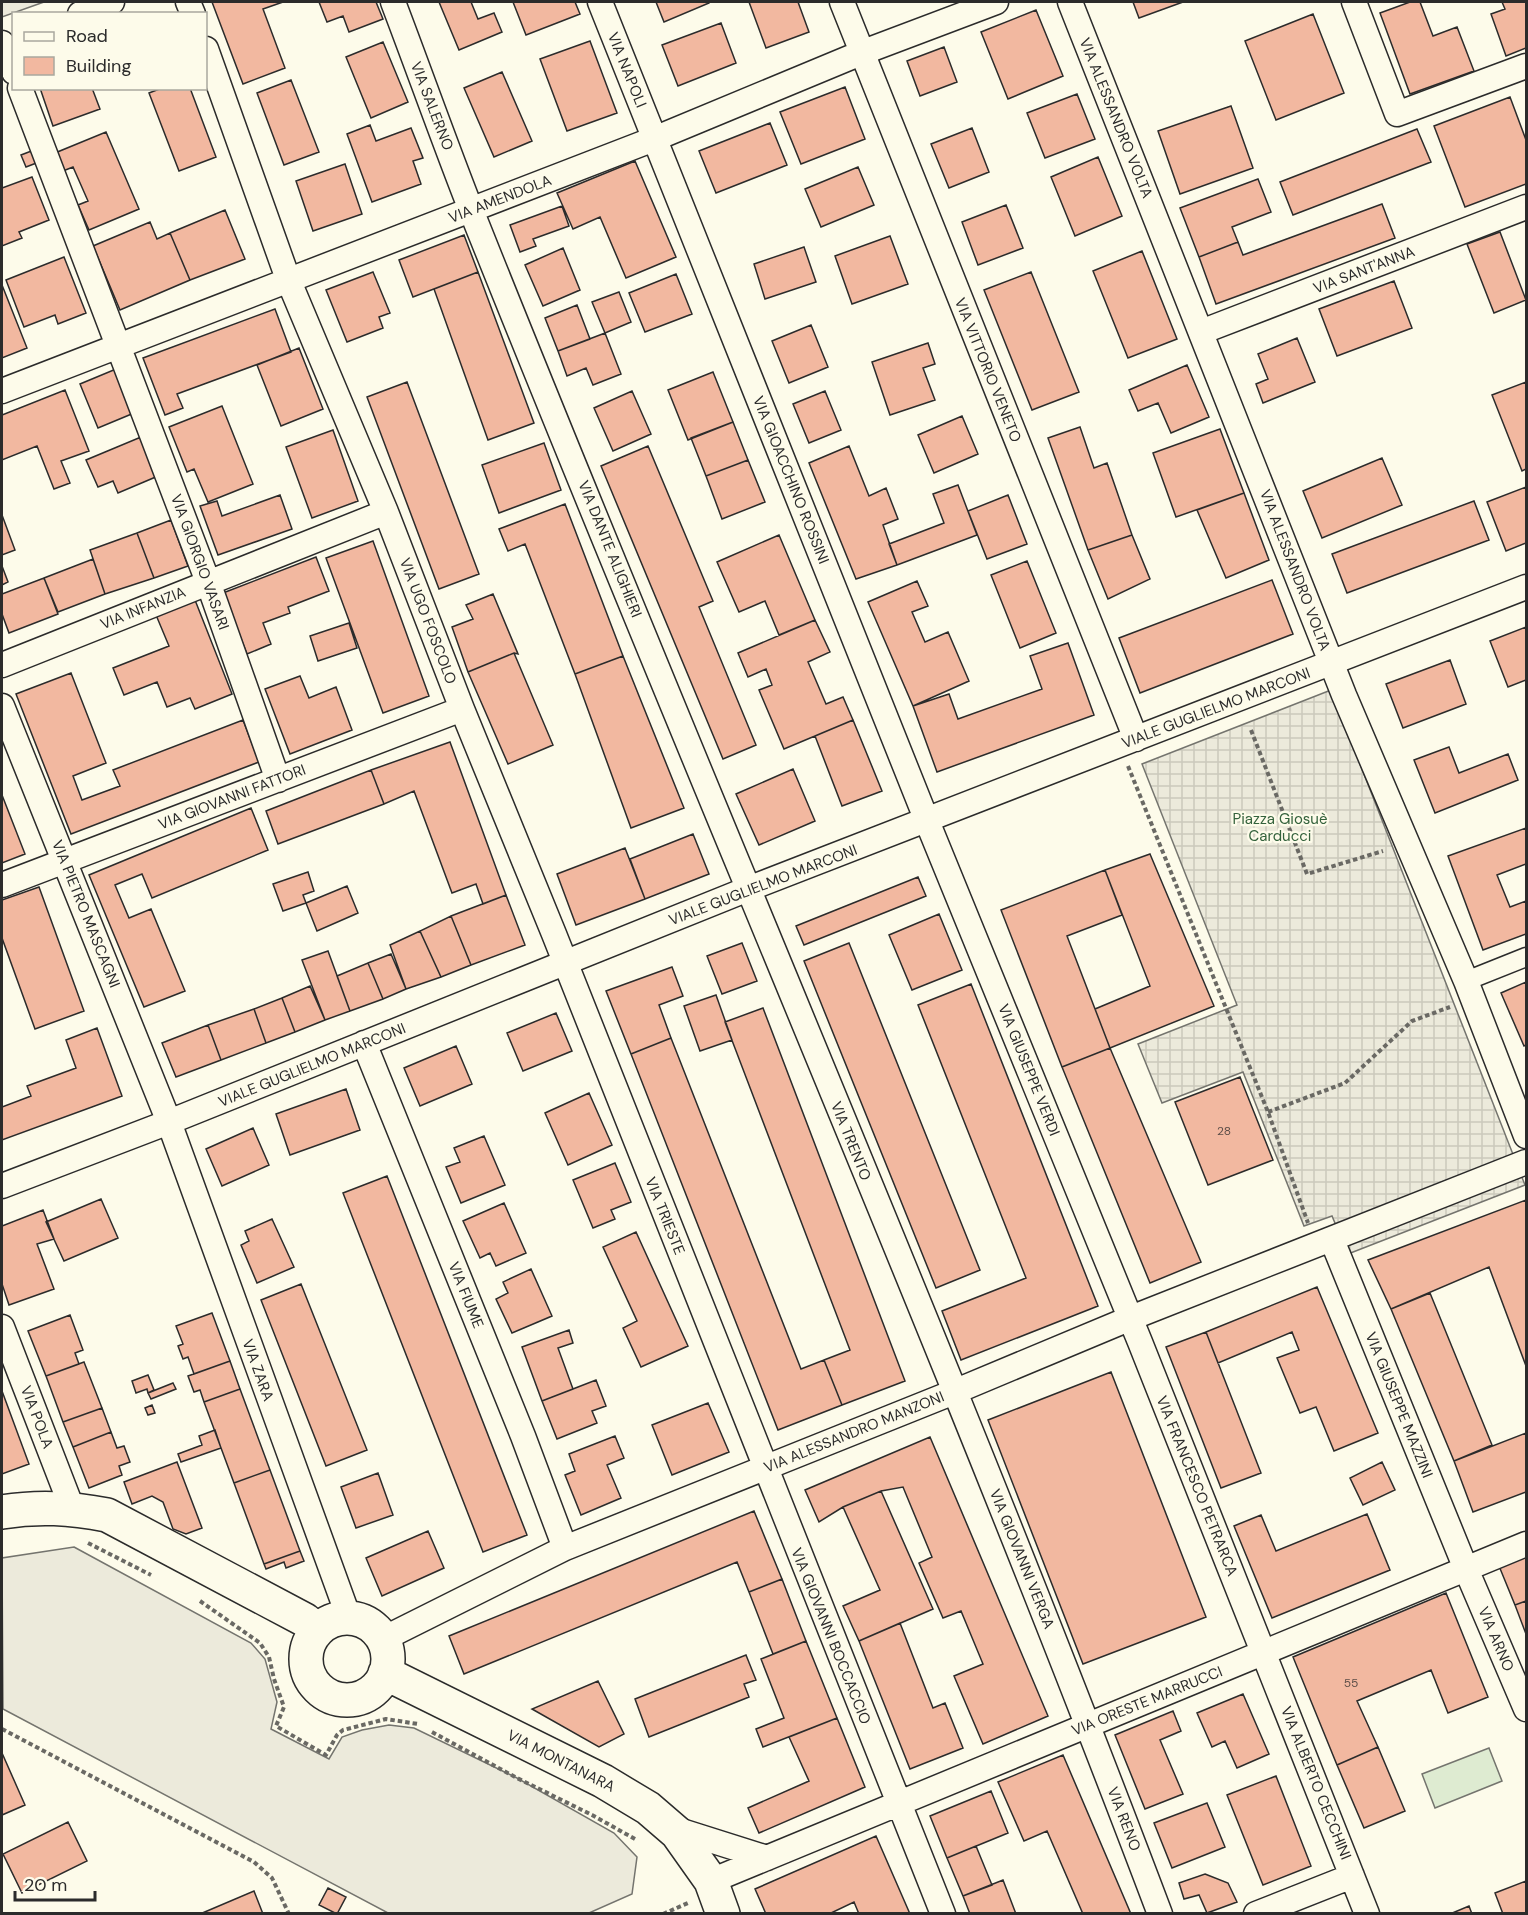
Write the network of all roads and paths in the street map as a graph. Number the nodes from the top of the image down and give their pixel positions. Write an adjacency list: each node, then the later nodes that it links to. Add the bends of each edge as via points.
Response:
1 (112, 2): 8 (street)
2 (393, 2): 17 (street, VIA SALERNO)
3 (600, 2): 15 (street, VIA NAPOLI)
4 (842, 2): 11 (street, VIA VITTORIO VENETO)
5 (996, 2): 11 (street, VIA AMENDOLA)
6 (1070, 2): 19 (street, VIA ALESSANDRO VOLTA)
7 (1354, 2): 12 (street, via 1396,114)
8 (85, 12)
9 (2, 43): 13 (street)
10 (207, 52): 18 (street, VIA UGO FOSCOLO)
11 (861, 53): 15 (street, VIA AMENDOLA); 30 (street, VIA VITTORIO VENETO)
12 (1527, 66)
13 (12, 67)
14 (21, 90): 20 (street, VIA GIORGIO VASARI)
15 (654, 139): 17 (street, VIA AMENDOLA); 32 (street, VIA GIOACCHINO ROSSINI)
16 (1527, 207): 19 (street, VIA SANT'ANNA)
17 (471, 210): 18 (street, VIA AMENDOLA); 36 (street, VIA DANTE ALIGHIERI)
18 (288, 279): 20 (street, VIA AMENDOLA); 22 (street, VIA UGO FOSCOLO)
19 (1202, 332): 25 (street, VIA ALESSANDRO VOLTA)
20 (117, 345): 21 (street, VIA AMENDOLA); 23 (street, VIA GIORGIO VASARI)
21 (2, 391)
22 (386, 512): 23 (street, VIA INFANZIA); 28 (street, VIA UGO FOSCOLO)
23 (208, 582): 26 (street, VIA INFANZIA); 31 (street, VIA GIORGIO VASARI)
24 (1527, 587): 25 (street, VIALE GUGLIELMO MARCONI)
25 (1332, 663): 30 (street, VIALE GUGLIELMO MARCONI); 33 (street, VIA ALESSANDRO VOLTA)
26 (2, 665)
27 (2, 706): 34 (street, VIA PIETRO MASCAGNI)
28 (462, 709): 31 (street, VIA GIOVANNI FATTORI); 38 (street, VIA UGO FOSCOLO)
29 (1251, 730): 33 (path, via 1307,874)
30 (1127, 742): 32 (street, VIALE GUGLIELMO MARCONI); 41 (path)
31 (278, 780): 34 (street, VIA GIOVANNI FATTORI)
32 (927, 821): 36 (street, VIALE GUGLIELMO MARCONI); 47 (street, VIA GIUSEPPE VERDI)
33 (1407, 844): 39 (street, VIA ALESSANDRO VOLTA)
34 (65, 861): 35 (street, VIA GIOVANNI FATTORI); 42 (street, VIA PIETRO MASCAGNI)
35 (2, 885)
36 (748, 889): 38 (street, VIALE GUGLIELMO MARCONI); 49 (street, VIA TRENTO)
37 (1527, 957): 39 (street)
38 (566, 964): 40 (street, VIALE GUGLIELMO MARCONI); 50 (street, VIA TRIESTE)
39 (1469, 990): 41 (path, via 1412,1021 1345,1083); 43 (street, VIA ALESSANDRO VOLTA)
40 (364, 1043): 42 (street, VIALE GUGLIELMO MARCONI); 55 (street, VIA FIUME)
41 (1268, 1112): 46 (path)
42 (170, 1122): 45 (street, VIALE GUGLIELMO MARCONI); 59 (street, VIA ZARA)
43 (1527, 1136)
44 (1527, 1162): 46 (street)
45 (2, 1186)
46 (1324, 1243): 47 (street, VIA ALESSANDRO MANZONI); 56 (street, VIA GIUSEPPE MAZZINI)
47 (1131, 1318): 49 (street, VIA ALESSANDRO MANZONI); 62 (street, VIA FRANCESCO PETRARCA)
48 (2, 1326): 51 (street, VIA POLA)
49 (954, 1392): 50 (street, VIA ALESSANDRO MANZONI); 65 (street, VIA GIOVANNI VERGA)
50 (764, 1468): 55 (street, VIA ALESSANDRO MANZONI); 67 (street, VIA GIOVANNI BOCCACCIO)
51 (72, 1508): 52 (main road); 60 (main road, via 107,1515 305,1620)
52 (2, 1512)
53 (84, 1541): 57 (path)
54 (1527, 1544): 56 (street, VIA ORESTE MARRUCCI)
55 (565, 1548): 61 (street, VIA ALESSANDRO MANZONI)
56 (1466, 1569): 62 (street, VIA ORESTE MARRUCCI); 64 (street, VIA ARNO)
57 (155, 1577)
58 (196, 1598): 69 (path, via 260,1643 269,1657 285,1707 276,1726 326,1755 343,1730 386,1719 417,1724)
59 (349, 1618): 60 (main road, via 337,1618); 61 (main road, via 368,1624)
60 (317, 1630): 63 (main road, via 309,1642 307,1669 322,1691 339,1699 358,1698 370,1693)
61 (383, 1639): 63 (main road, via 388,1662)
62 (1264, 1653): 65 (street, VIA ORESTE MARRUCCI); 71 (street, VIA ALBERTO CECCHINI)
63 (385, 1673): 68 (main road, VIA MONTANARA, via 603,1781 648,1808)
64 (1527, 1708)
65 (1089, 1725): 67 (street, VIA ORESTE MARRUCCI); 77 (street, VIA RENO)
66 (2, 1729): 74 (path, via 254,1862 272,1878)
67 (898, 1804): 70 (street, VIA ORESTE MARRUCCI); 76 (street, VIA GIOVANNI BOCCACCIO)
68 (669, 1827): 70 (street); 72 (main road, VIA MONTANARA, via 677,1833)
69 (640, 1842)
70 (767, 1858): 72 (street, VIA ORESTE MARRUCCI)
71 (1352, 1876): 78 (street); 79 (street, VIA ALBERTO CECCHINI)
72 (695, 1892): 73 (main road, VIA MONTANARA); 73 (path); 75 (path)
73 (707, 1911)
74 (289, 1914)
75 (663, 1914)
76 (943, 1914)
77 (1160, 1914)
78 (1256, 1914)
79 (1367, 1914)

